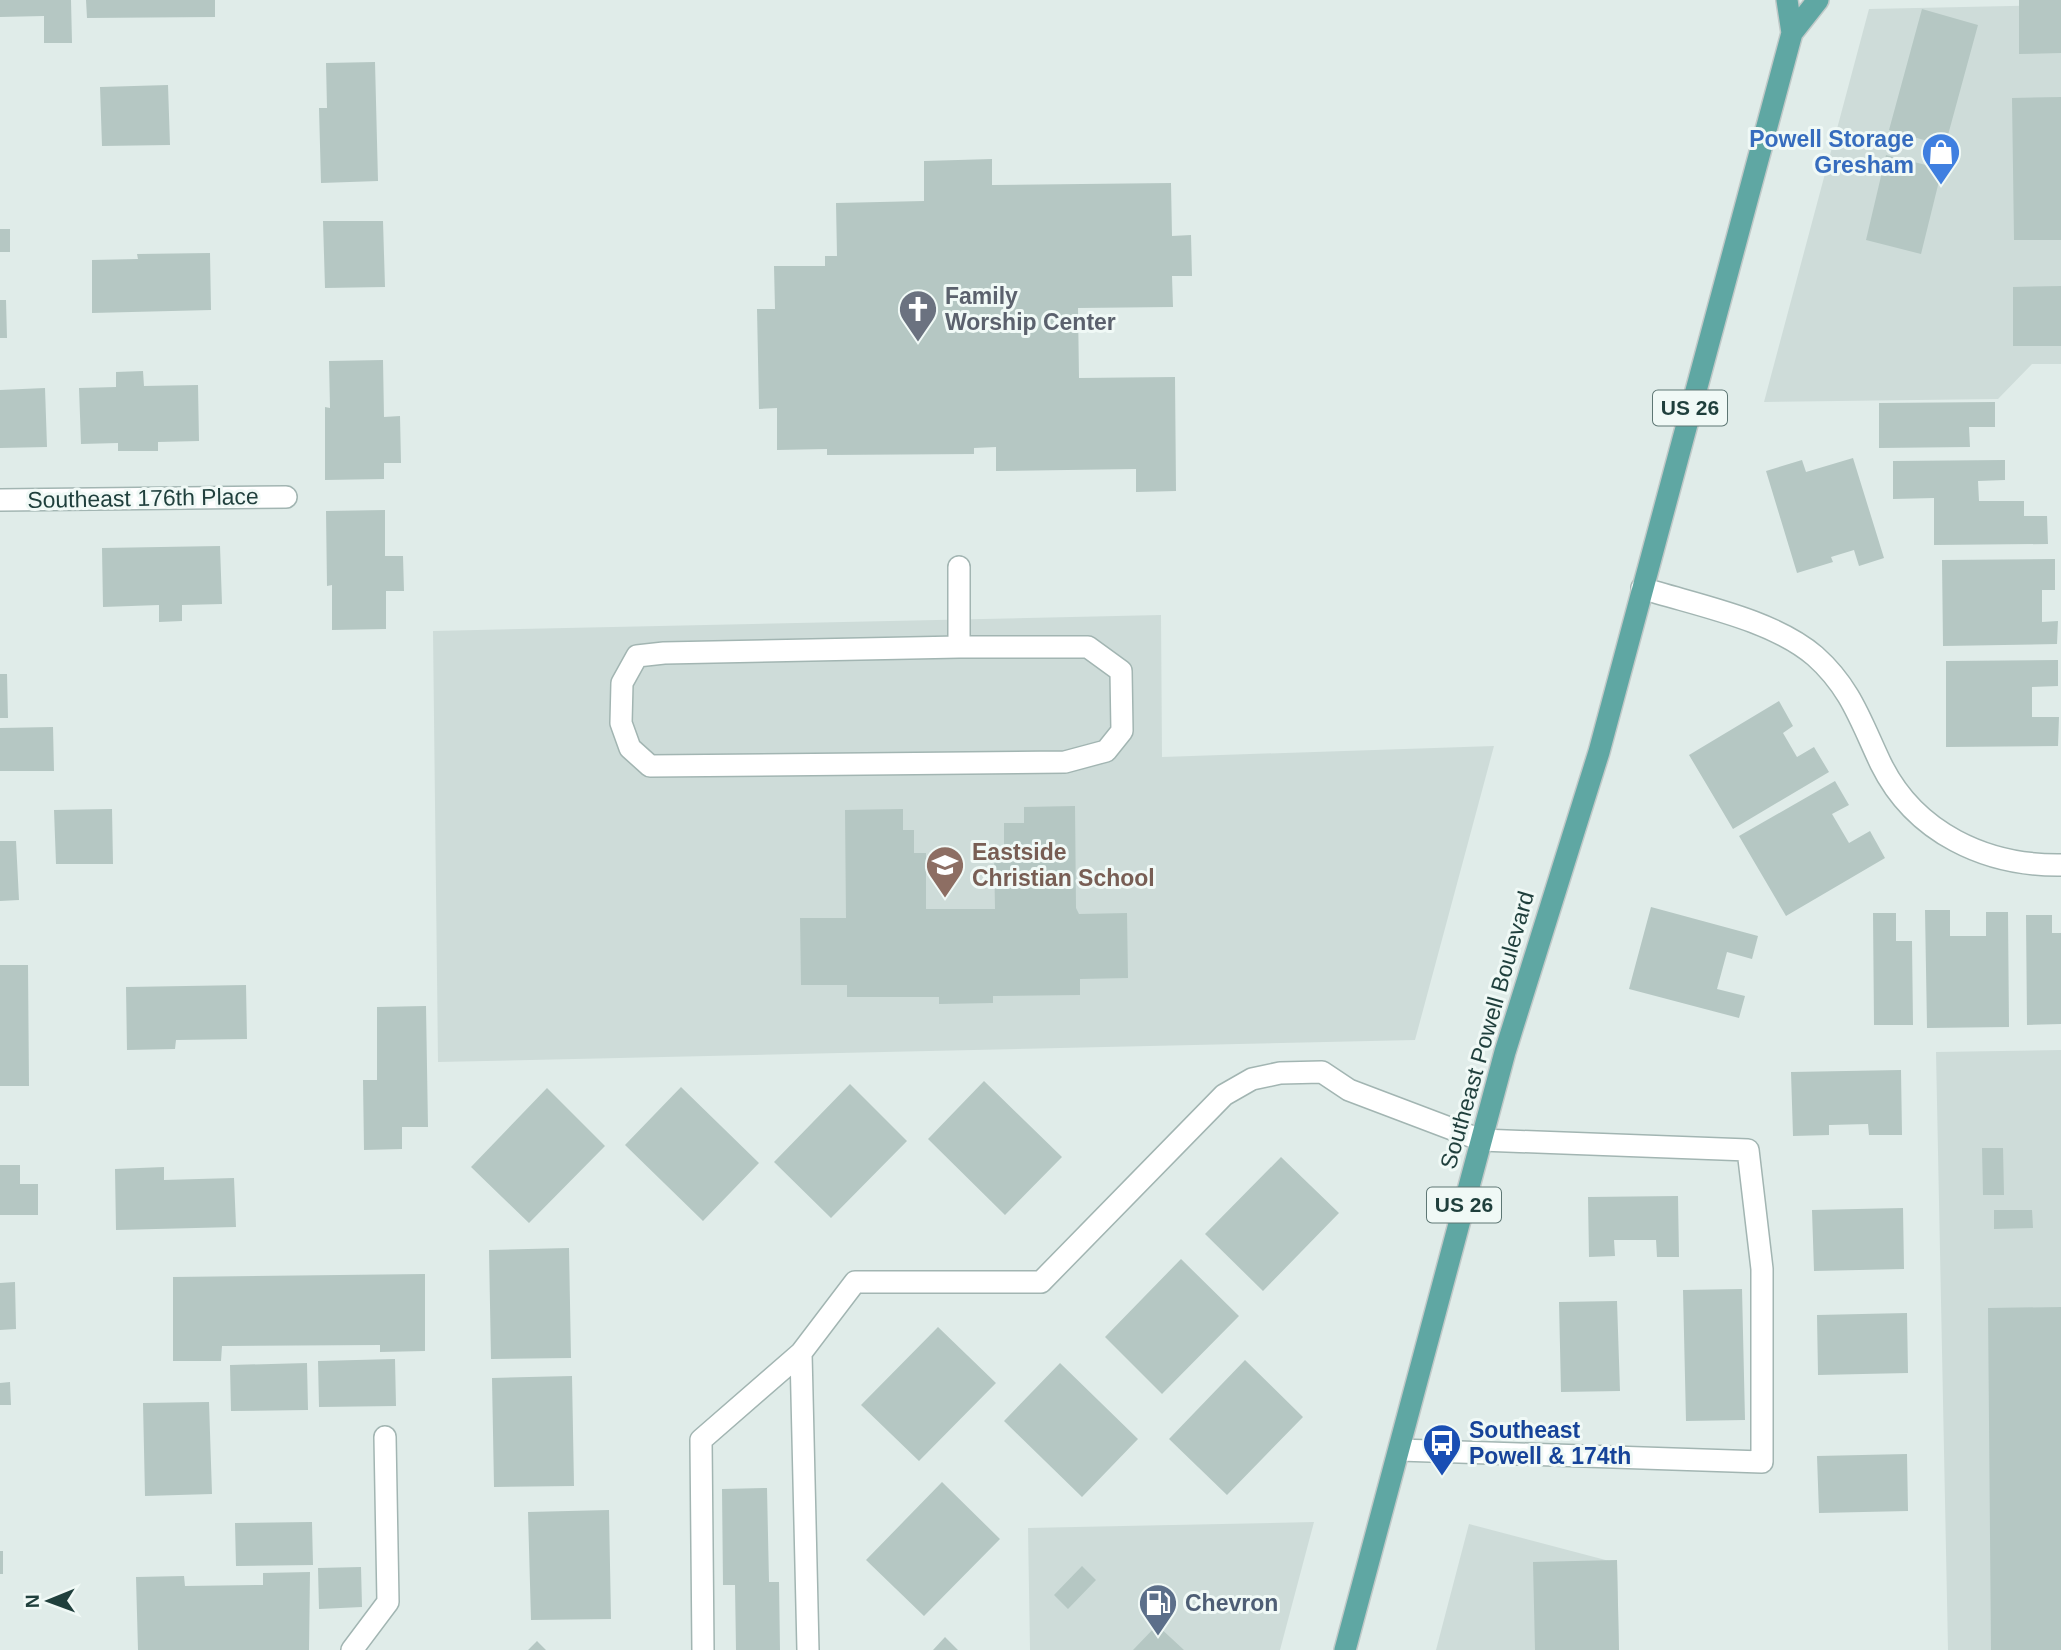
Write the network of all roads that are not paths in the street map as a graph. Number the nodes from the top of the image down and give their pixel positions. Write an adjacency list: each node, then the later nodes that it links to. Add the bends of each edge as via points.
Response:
1 (1787, 0): 3 (main road, US 26)
2 (1818, 0): 3 (main road, US 26)
3 (1792, 33): 7 (main road, US 26)
4 (286, 497): 5 (street, Southeast 176th Place)
5 (0, 500)
6 (959, 567): 8 (street)
7 (1642, 588): 9 (street, via 1767,627 1814,655 1856,704 1882,766 1908,807 1946,837 1988,856); 10 (main road, Southeast Powell Boulevard / US 26, via 1599,752)
8 (959, 647): 8 (street, via 637,656 622,683 621,723 630,748 650,766 1065,762 1106,751 1122,732 1121,671 1088,647)
9 (2061, 865)
10 (1481, 1140): 11 (street, via 1349,1090 1322,1072 1252,1079 1224,1095 1041,1282 855,1282); 13 (main road, Southeast Powell Boulevard / US 26); 13 (street, via 1748,1150 1762,1269 1762,1462)
11 (801, 1353): 15 (street, via 701,1440); 16 (street)
12 (385, 1437): 14 (street, via 388,1602)
13 (1400, 1450): 17 (main road, Southeast Powell Boulevard / US 26)
14 (352, 1650)
15 (703, 1650)
16 (808, 1650)
17 (1345, 1650)

